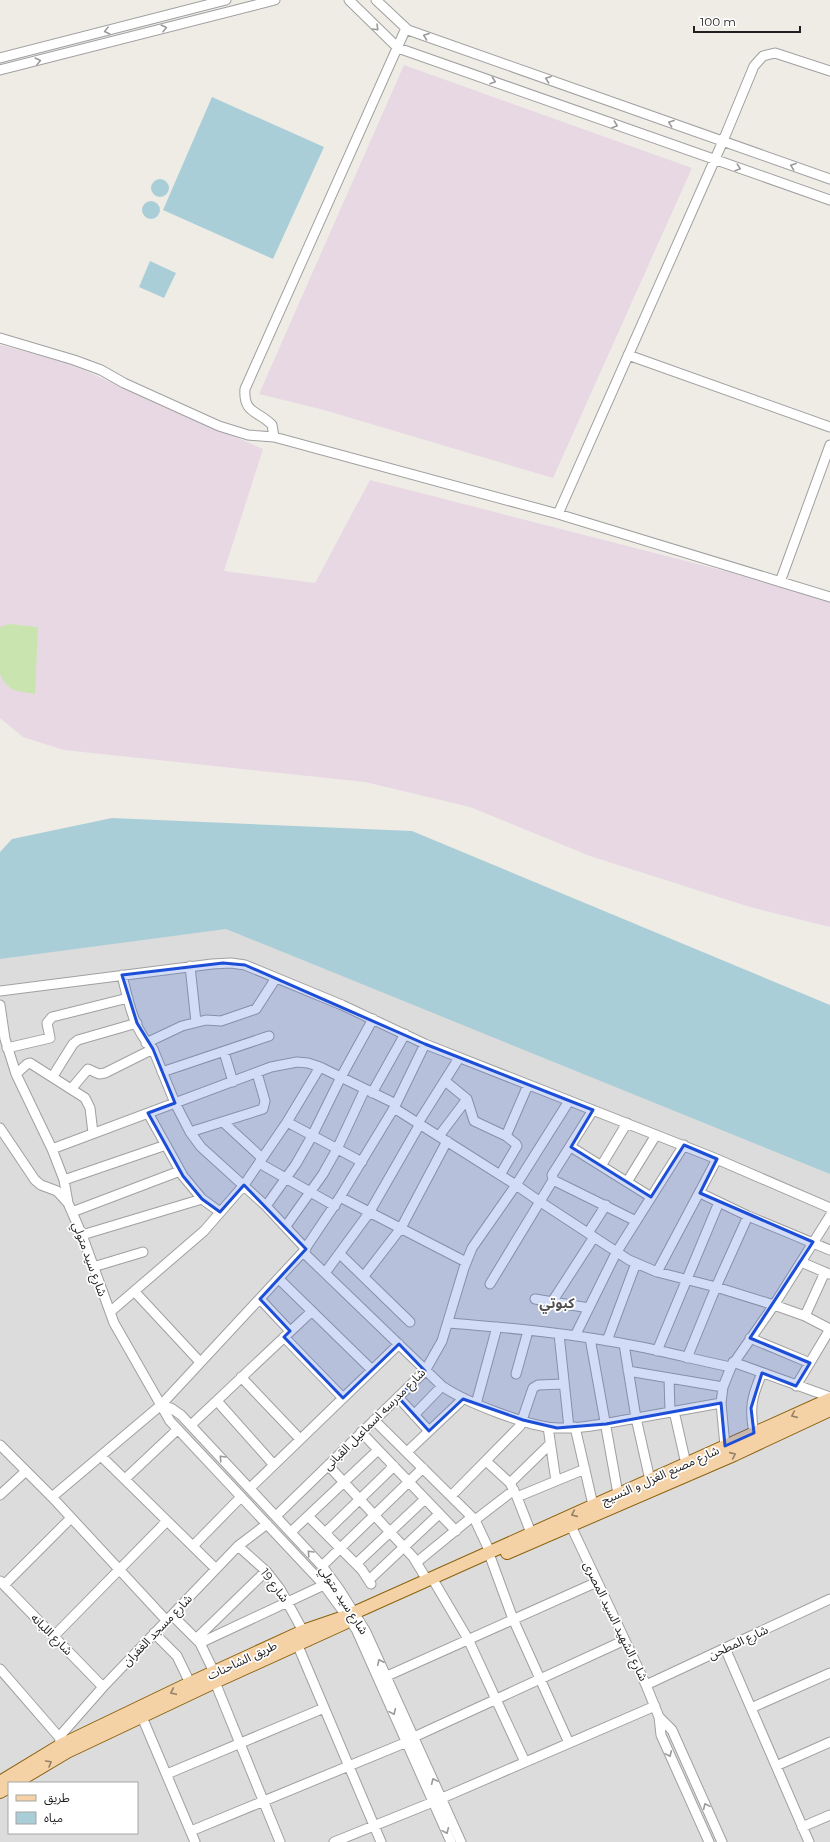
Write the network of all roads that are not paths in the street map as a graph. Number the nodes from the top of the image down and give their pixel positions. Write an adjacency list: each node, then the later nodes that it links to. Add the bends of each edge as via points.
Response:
1 (226, 0): 7 (street, one-way to 7)
2 (275, 0): 8 (street, one-way to 2)
3 (349, 0): 6 (street, one-way to 6)
4 (376, 0): 5 (street)
5 (406, 28): 6 (street); 10 (street, one-way to 5)
6 (398, 48): 11 (street, one-way to 11); 17 (street, via 245,389 248,406 272,425)
7 (0, 58)
8 (0, 70)
9 (830, 71): 10 (street, via 775,53 763,56 754,66)
10 (723, 141): 11 (street); 12 (street, one-way to 10)
11 (715, 160): 13 (street, one-way to 13); 15 (street)
12 (830, 179)
13 (830, 200)
14 (0, 338): 17 (street, via 101,370 219,426 248,435)
15 (628, 355): 16 (street); 19 (street)
16 (830, 427)
17 (274, 437): 19 (street)
18 (830, 445): 20 (street)
19 (558, 514): 20 (street)
20 (780, 582): 21 (street)
21 (830, 597)
22 (190, 966): 23 (street); 24 (street, via 238,964); 29 (street)
23 (122, 975): 25 (street); 26 (street)
24 (276, 978): 28 (street); 29 (street, via 256,1010 221,1021)
25 (0, 991)
26 (128, 998): 30 (street); 35 (street, via 52,1017 47,1023 50,1038)
27 (0, 1005): 35 (street)
28 (373, 1019): 31 (street); 43 (street)
29 (196, 1022): 34 (street, via 174,1030)
30 (136, 1023): 34 (street); 42 (street, via 78,1040)
31 (404, 1034): 33 (street); 48 (street)
32 (269, 1036): 36 (street)
33 (425, 1044): 37 (street); 52 (street)
34 (150, 1046): 39 (street); 47 (street, via 106,1073 99,1074 89,1068 86,1069)
35 (7, 1048): 41 (street)
36 (224, 1052): 39 (street); 45 (street)
37 (459, 1058): 44 (street); 46 (street)
38 (320, 1066): 40 (street, via 297,1062 271,1067); 43 (street); 56 (street)
39 (162, 1072): 51 (street)
40 (257, 1073): 45 (street); 55 (street, via 265,1106)
41 (16, 1074): 42 (street, via 30,1063); 69 (street)
42 (53, 1076): 47 (street)
43 (341, 1077): 48 (street); 63 (street)
44 (445, 1081): 49 (street); 58 (street)
45 (233, 1082): 51 (street)
46 (528, 1085): 50 (street); 64 (street)
47 (72, 1088): 61 (street, via 87,1101)
48 (369, 1091): 52 (street); 70 (street)
49 (468, 1099): 64 (street, via 474,1121); 65 (street)
50 (569, 1101): 53 (street); 81 (street, شارع مدرسه اسماعيل القبانى)
51 (175, 1103): 54 (street); 60 (street)
52 (395, 1106): 58 (street); 73 (street)
53 (593, 1110): 57 (street); 68 (street)
54 (148, 1113): 61 (street); 66 (street)
55 (223, 1122): 60 (street); 72 (street)
56 (287, 1122): 63 (street); 72 (street)
57 (627, 1123): 62 (street); 74 (street)
58 (419, 1124): 65 (street); 96 (street)
59 (0, 1128): 92 (street, شارع سيد متولي, via 35,1180 57,1192)
60 (190, 1132): 82 (street, via 208,1155)
61 (93, 1134): 69 (street)
62 (656, 1135): 67 (street); 80 (street)
63 (312, 1136): 70 (street); 77 (street)
64 (506, 1136): 76 (street, via 517,1146)
65 (443, 1139): 76 (street); 101 (street)
66 (166, 1145): 75 (street); 78 (street)
67 (684, 1145): 71 (street); 86 (street)
68 (571, 1147): 74 (street); 79 (street, via 552,1175)
69 (52, 1149): 78 (street)
70 (337, 1149): 73 (street); 83 (street)
71 (717, 1159): 84 (street); 94 (street)
72 (261, 1160): 77 (street); 82 (street)
73 (362, 1162): 85 (street)
74 (601, 1166): 80 (street)
75 (180, 1171): 87 (street); 92 (street)
76 (500, 1175): 81 (street)
77 (286, 1179): 83 (street); 90 (street)
78 (64, 1180): 92 (street)
79 (553, 1180): 88 (street); 89 (street)
80 (627, 1182): 86 (street)
81 (516, 1184): 88 (street); 110 (street, شارع مدرسه اسماعيل القبانى, via 472,1248)
82 (244, 1185): 90 (street); 95 (street)
83 (311, 1193): 91 (street); 100 (street)
84 (700, 1193): 97 (street); 114 (street)
85 (340, 1197): 91 (street); 96 (street)
86 (651, 1197): 99 (street)
87 (202, 1199): 95 (street); 102 (street)
88 (539, 1201): 103 (street); 120 (street)
89 (606, 1205): 99 (street); 103 (street)
90 (266, 1206): 100 (street)
91 (335, 1206): 105 (street)
92 (70, 1207): 102 (street, شارع سيد متولي)
93 (717, 1207): 119 (street)
94 (830, 1208)
95 (220, 1212): 122 (street, via 204,1231)
96 (370, 1213): 101 (street); 109 (street)
97 (748, 1216): 104 (street); 121 (street)
98 (830, 1216): 104 (street)
99 (636, 1221): 108 (street)
100 (286, 1226): 105 (street)
101 (401, 1228): 110 (street); 117 (street)
102 (82, 1235): 113 (street, شارع سيد متولي)
103 (591, 1235): 108 (street); 125 (street)
104 (813, 1242): 106 (street); 111 (street)
105 (304, 1250): 115 (street); 118 (street)
106 (830, 1250)
107 (143, 1252): 113 (street)
108 (616, 1252): 112 (street); 127 (street)
109 (340, 1254): 115 (street); 117 (street)
110 (466, 1262): 132 (street, شارع مدرسه اسماعيل القبانى)
111 (801, 1262): 116 (street); 126 (street)
112 (636, 1263): 114 (street); 141 (street)
113 (93, 1267): 128 (street, شارع سيد متولي)
114 (658, 1272): 119 (street)
115 (325, 1273): 142 (street)
116 (827, 1274): 130 (street)
117 (364, 1276): 131 (street)
118 (279, 1279): 124 (street); 129 (street)
119 (686, 1280): 121 (street); 144 (street)
120 (490, 1284)
121 (716, 1287): 126 (street); 145 (street)
122 (134, 1291): 128 (street); 146 (street)
123 (535, 1299): 125 (street)
124 (260, 1300): 136 (street); 146 (street)
125 (552, 1302): 127 (street)
126 (774, 1305): 130 (street); 140 (street)
127 (589, 1308): 138 (street)
128 (110, 1312): 167 (street, شارع سيد متولي)
129 (311, 1312): 136 (street); 149 (street)
130 (804, 1316): 134 (street)
131 (410, 1322)
132 (448, 1323): 133 (street); 150 (street, شارع مدرسه اسماعيل القبانى, via 442,1341)
133 (497, 1327): 135 (street); 166 (street)
134 (830, 1329): 147 (street)
135 (528, 1330): 137 (street); 153 (street)
136 (287, 1334): 154 (street); 161 (street)
137 (559, 1334): 138 (street); 156 (street)
138 (575, 1336): 139 (street)
139 (590, 1338): 141 (street); 174 (street)
140 (750, 1338): 147 (street); 148 (street)
141 (607, 1341): 143 (street)
142 (399, 1344): 149 (street); 150 (street)
143 (624, 1344): 144 (street); 151 (street)
144 (657, 1351): 145 (street)
145 (687, 1358): 148 (street)
146 (200, 1362): 167 (street)
147 (810, 1363): 158 (street)
148 (732, 1365): 152 (street); 159 (street)
149 (372, 1370): 161 (street)
150 (425, 1371): 157 (street); 160 (street, شارع مدرسه اسماعيل القبانى)
151 (628, 1372): 155 (street); 171 (street)
152 (762, 1373): 158 (street); 181 (street, via 751,1408)
153 (516, 1374)
154 (241, 1377): 164 (street); 182 (street)
155 (669, 1378): 159 (street); 169 (street)
156 (564, 1384): 173 (street, via 538,1384 533,1388); 177 (street)
157 (442, 1386): 163 (street); 170 (street)
158 (796, 1386): 162 (street)
159 (723, 1387): 165 (street)
160 (398, 1397): 170 (street); 172 (street, شارع مدرسه اسماعيل القبانى)
161 (343, 1398): 182 (street)
162 (830, 1398): 181 (main road, شارع مصنع الغزل و النسيج, one-way to 181)
163 (464, 1399): 166 (street); 179 (street)
164 (217, 1401): 175 (street); 191 (street)
165 (721, 1403): 169 (street); 185 (street)
166 (476, 1404): 173 (street)
167 (161, 1405): 175 (street, شارع سيد متولي, via 176,1411); 178 (street, شارع سيد متولي); 188 (street)
168 (830, 1410): 220 (main road, شارع مصنع الغزل و النسيج, one-way to 168)
169 (672, 1412): 171 (street); 190 (street)
170 (414, 1415): 179 (street)
171 (636, 1418): 174 (street); 198 (street)
172 (374, 1420): 180 (street, شارع مدرسه اسماعيل القبانى); 187 (street)
173 (523, 1420): 176 (street); 189 (street, via 517,1430)
174 (606, 1424): 177 (street); 204 (street)
175 (191, 1425): 202 (street, شارع سيد متولي, one-way to 175)
176 (548, 1427): 177 (street); 183 (street)
177 (572, 1428): 195 (street)
178 (177, 1430): 197 (street); 208 (street, شارع سيد متولي)
179 (430, 1431): 187 (street)
180 (361, 1432): 186 (street); 192 (street, شارع مدرسه اسماعيل القبانى)
181 (754, 1433): 185 (main road, شارع مصنع الغزل و النسيج)
182 (300, 1440): 191 (street)
183 (550, 1444): 199 (street); 203 (street)
184 (0, 1445): 196 (street)
185 (725, 1446): 190 (main road, شارع مصنع الغزل و النسيج)
186 (378, 1450): 193 (street); 200 (street)
187 (407, 1452): 194 (street)
188 (101, 1456): 197 (street); 207 (street)
189 (486, 1461): 203 (street); 206 (street)
190 (686, 1464): 198 (main road, شارع مصنع الغزل و النسيج)
191 (274, 1465): 202 (street)
192 (328, 1465): 200 (street); 213 (street, شارع مدرسه اسماعيل القبانى)
193 (394, 1466): 201 (street); 209 (street)
194 (423, 1468): 201 (street); 206 (street)
195 (584, 1469): 199 (street); 211 (street)
196 (26, 1471): 205 (street); 207 (street)
197 (125, 1479): 218 (street)
198 (650, 1480): 204 (main road, شارع مصنع الغزل و النسيج)
199 (556, 1481): 203 (street)
200 (344, 1482): 209 (street); 214 (street)
201 (409, 1482): 210 (street); 215 (street)
202 (250, 1488): 213 (street, شارع سيد متولي)
203 (514, 1490): 217 (street); 225 (street)
204 (618, 1494): 211 (main road, شارع مصنع الغزل و النسيج)
205 (0, 1495)
206 (451, 1496): 217 (street)
207 (52, 1497): 216 (street)
208 (241, 1497): 219 (street, شارع سيد متولي); 226 (street)
209 (360, 1499): 215 (street); 224 (street)
210 (425, 1499): 212 (street); 223 (street)
211 (592, 1505): 225 (main road, شارع مصنع الغزل و النسيج, one-way to 225)
212 (439, 1514): 221 (street); 228 (street)
213 (276, 1516): 222 (street, شارع سيد متولي)
214 (308, 1516): 222 (street); 224 (street)
215 (375, 1516): 223 (street); 229 (street)
216 (71, 1518): 234 (street); 239 (street)
217 (473, 1519): 221 (street); 230 (street)
218 (167, 1521): 226 (street); 234 (street)
219 (267, 1524): 227 (street, شارع مسجد الغفران); 240 (street, شارع سيد متولي)
220 (571, 1526): 230 (main road, شارع مصنع الغزل و النسيج); 238 (street, شارع الشهيد السيد المصرى)
221 (456, 1531): 231 (street)
222 (291, 1532): 233 (street, شارع سيد متولي, one-way to 222)
223 (390, 1532): 228 (street); 232 (street)
224 (325, 1533): 229 (street)
225 (531, 1533): 230 (main road, شارع مصنع الغزل و النسيج)
226 (193, 1546): 235 (street)
227 (238, 1546): 235 (street, شارع مسجد الغفران); 236 (street, شارع 19)
228 (404, 1547): 231 (street); 232 (street, via 370,1583)
229 (340, 1548): 232 (street); 233 (street)
230 (491, 1556): 237 (main road, طريق الشاحنات); 245 (street)
231 (417, 1562): 237 (street)
232 (356, 1564)
233 (322, 1566): 243 (street, شارع سيد متولي)
234 (118, 1569): 244 (street); 248 (street)
235 (216, 1569): 244 (street, شارع مسجد الغفران)
236 (266, 1571): 242 (street, شارع 19); 249 (street)
237 (432, 1580): 243 (main road, طريق الشاحنات); 250 (street)
238 (597, 1582): 245 (street); 251 (street, شارع الشهيد السيد المصرى)
239 (2, 1583): 248 (street, شارع اللبانه)
240 (324, 1585): 242 (street); 243 (street, شارع سيد متولي)
241 (830, 1599): 253 (street, شارع المطحن)
242 (288, 1601): 246 (street, شارع 19); 249 (street)
243 (352, 1617): 246 (main road, طريق الشاحنات); 252 (main road, طريق الشاحنات); 256 (street, شارع سيد متولي, one-way to 243); 268 (street, شارع سيد متولي, one-way to 268)
244 (169, 1618): 247 (street, شارع مسجد الغفران); 249 (street)
245 (513, 1619): 250 (street); 258 (street)
246 (303, 1631): 257 (main road, طريق الشاحنات)
247 (154, 1633): 259 (street, via 177,1656); 261 (street, شارع مسجد الغفران)
248 (54, 1636): 261 (street, شارع اللبانه)
249 (198, 1640): 257 (street)
250 (468, 1640): 256 (street); 262 (street)
251 (625, 1640): 258 (street); 260 (street, شارع الشهيد السيد المصرى)
252 (298, 1646): 257 (main road, طريق الشاحنات); 264 (street)
253 (725, 1648): 260 (street, شارع المطحن); 265 (street)
254 (0, 1669): 269 (street)
255 (830, 1673): 265 (street)
256 (386, 1676): 268 (street, شارع سيد متولي)
257 (214, 1677): 259 (main road, طريق الشاحنات); 266 (main road, طريق الشاحنات); 271 (street)
258 (540, 1679): 262 (street); 272 (street)
259 (190, 1683): 269 (main road, طريق الشاحنات, one-way to 269)
260 (646, 1684): 263 (street, شارع الشهيد السيد المصرى)
261 (103, 1687): 269 (street, شارع مسجد الغفران)
262 (496, 1699): 268 (street); 273 (street)
263 (655, 1706): 267 (street, شارع الشهيد السيد المصرى); 272 (street)
264 (324, 1708): 271 (street); 274 (street)
265 (751, 1708): 275 (street)
266 (142, 1717): 276 (street); 278 (main road, طريق الشاحنات, one-way to 266, via 67,1752)
267 (659, 1717): 291 (street, شارع الشهيد السيد المصرى, one-way to 291, via 661,1735); 292 (street, شارع الشهيد السيد المصرى, one-way to 267, via 672,1730)
268 (410, 1739): 274 (street); 279 (street, شارع سيد متولي)
269 (60, 1741): 277 (main road, طريق الشاحنات)
270 (830, 1742): 275 (street)
271 (241, 1743): 276 (street); 280 (street)
272 (569, 1743): 273 (street)
273 (525, 1762): 279 (street)
274 (349, 1766): 280 (street); 282 (street)
275 (776, 1766): 283 (street)
276 (167, 1774): 284 (street)
277 (0, 1782)
278 (18, 1782)
279 (437, 1800): 282 (street); 289 (street, شارع سيد متولي, one-way to 289); 290 (street, شارع سيد متولي)
280 (264, 1801): 284 (street); 286 (street)
281 (830, 1815): 283 (street)
282 (374, 1826): 287 (street); 288 (street)
283 (802, 1827): 293 (street)
284 (191, 1831): 285 (street)
285 (196, 1842)
286 (280, 1842)
287 (334, 1842)
288 (381, 1842)
289 (451, 1842)
290 (461, 1842)
291 (709, 1842)
292 (722, 1842)
293 (809, 1842)

